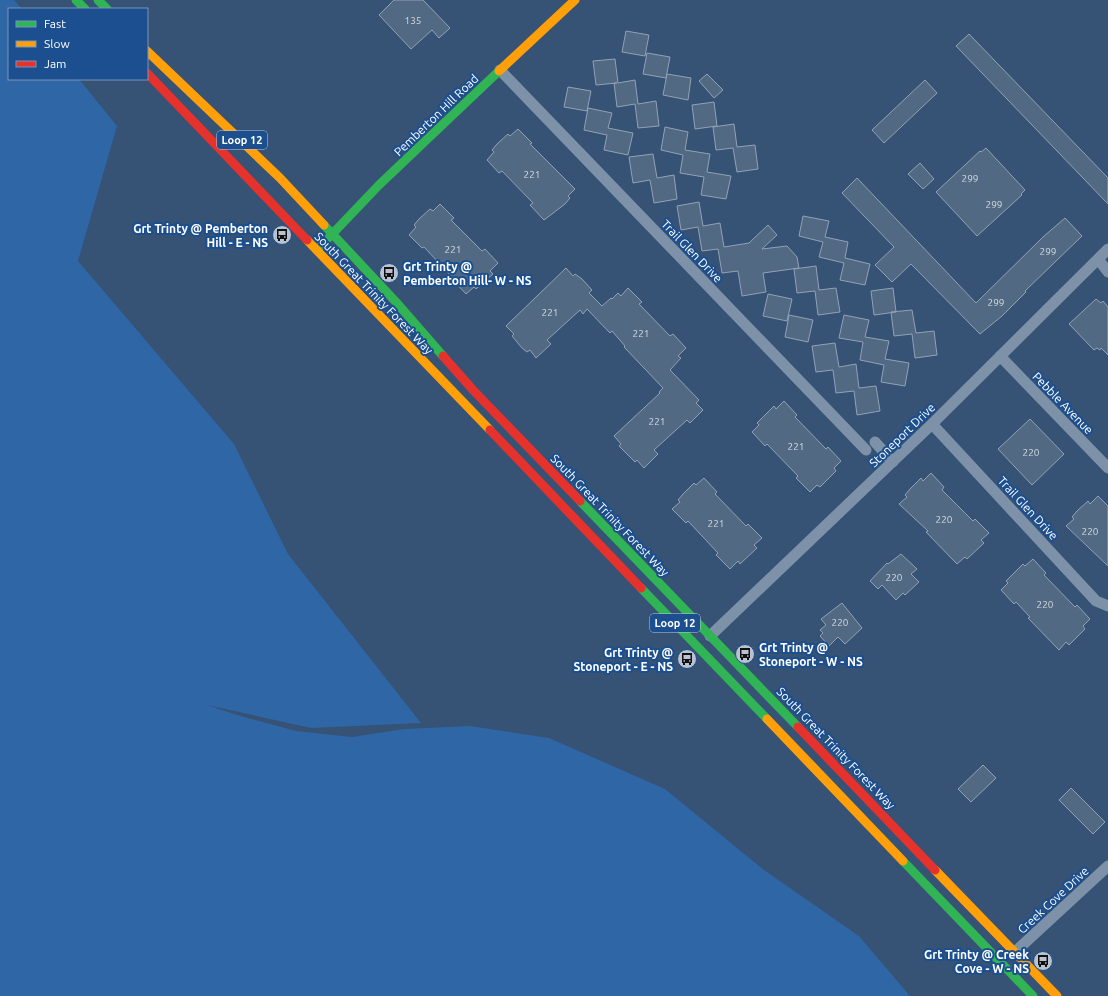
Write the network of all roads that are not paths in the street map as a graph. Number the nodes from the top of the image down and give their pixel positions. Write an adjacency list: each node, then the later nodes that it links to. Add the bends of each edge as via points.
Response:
1 (76, 0): 4 (main road)
2 (98, 0): 5 (main road)
3 (576, 0): 7 (main road, Pemberton Hill Road)
4 (84, 8)
5 (106, 8)
6 (148, 52): 9 (main road, South Great Trinity Forest Way / Loop 12, via 280,178)
7 (500, 70): 9 (main road, Pemberton Hill Road); 17 (street, Trail Glen Drive)
8 (148, 75): 11 (main road, South Great Trinity Forest Way / Loop 12)
9 (332, 233): 11 (main road, Pemberton Hill Road); 21 (main road, South Great Trinity Forest Way / Loop 12, via 473,390)
10 (1108, 249): 12 (street, Stoneport Drive)
11 (317, 250): 24 (main road, South Great Trinity Forest Way / Loop 12)
12 (1098, 259): 13 (street); 14 (street, Stoneport Drive)
13 (1108, 272)
14 (1000, 356): 15 (street, Stoneport Drive); 19 (street, Pebble Avenue)
15 (932, 424): 18 (street, Stoneport Drive); 20 (street, Trail Glen Drive, via 1096,601)
16 (875, 442): 18 (street)
17 (866, 450)
18 (893, 462): 21 (street, Stoneport Drive)
19 (1108, 468)
20 (1108, 606)
21 (710, 636): 23 (main road, South Great Trinity Forest Way / Loop 12)
22 (1108, 866): 23 (street, Creek Cove Drive)
23 (1015, 952): 25 (main road, South Great Trinity Forest Way / Loop 12)
24 (1033, 996)
25 (1057, 996)

